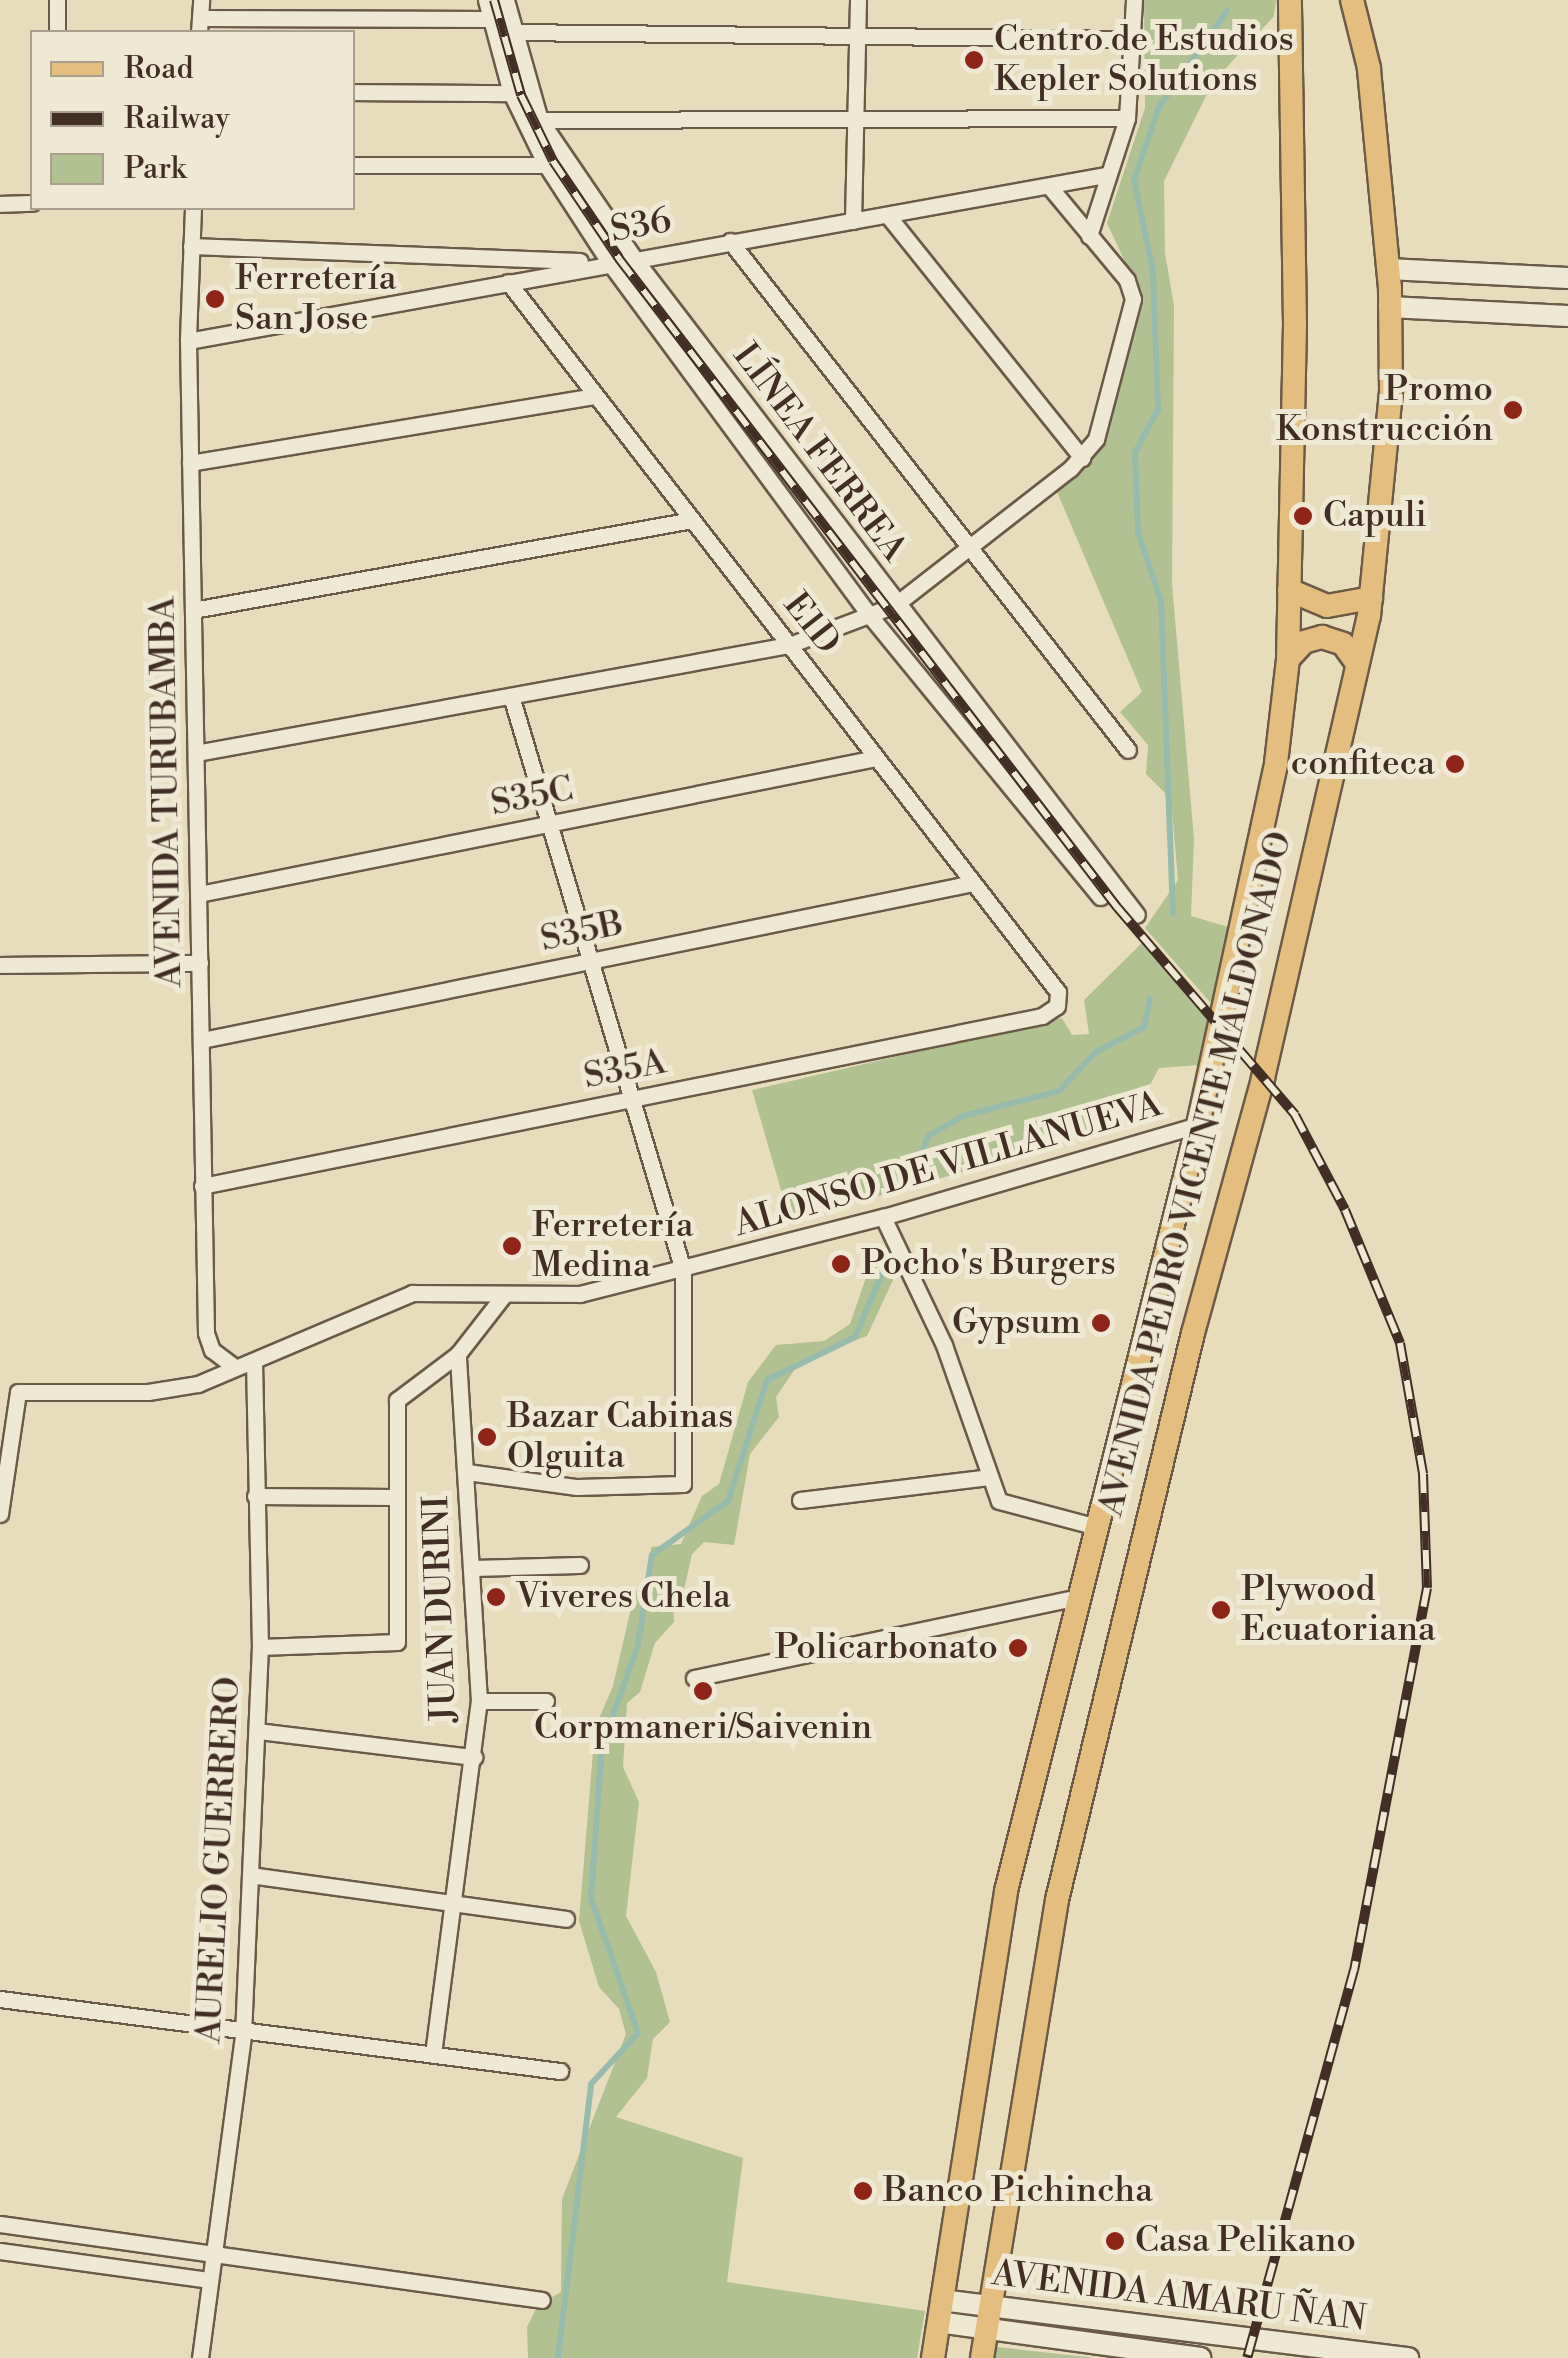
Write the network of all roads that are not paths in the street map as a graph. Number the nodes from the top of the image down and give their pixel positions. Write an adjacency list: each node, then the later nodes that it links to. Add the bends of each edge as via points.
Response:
1 (57, 0): 11 (street)
2 (200, 0): 10 (street)
3 (486, 0): 9 (street, LÍNEA FERREA)
4 (506, 0): 12 (street, LÍNEA FERREA)
5 (858, 0): 13 (street)
6 (1134, 0): 14 (street)
7 (1290, 0): 45 (main road, AVENIDA PEDRO VICENTE MALDONADO, via 1295,324)
8 (1352, 0): 34 (main road, AVENIDA PEDRO VICENTE MALDONADO, via 1369,68)
9 (490, 19): 10 (street); 16 (street, LÍNEA FERREA)
10 (200, 25)
11 (57, 30)
12 (510, 32): 13 (street); 19 (street, LÍNEA FERREA)
13 (857, 38): 14 (street); 17 (street)
14 (1136, 39): 18 (street)
15 (355, 92): 16 (street)
16 (510, 93): 20 (street, LÍNEA FERREA)
17 (856, 116): 18 (street); 19 (street); 28 (street)
18 (1127, 118): 22 (street)
19 (540, 120): 32 (street, LÍNEA FERREA)
20 (546, 165): 21 (street); 33 (street, LÍNEA FERREA)
21 (355, 166)
22 (1106, 175): 23 (street, S36); 29 (street)
23 (1048, 186): 27 (street, S36); 29 (street)
24 (30, 203): 25 (street)
25 (0, 204)
26 (192, 210): 31 (street, AVENIDA TURUBAMBA)
27 (890, 217): 28 (street, S36); 41 (street)
28 (853, 222): 30 (street, S36)
29 (1090, 236): 41 (street, via 1127,280 1133,299 1096,440)
30 (730, 241): 32 (street, S36); 44 (street)
31 (191, 246): 33 (street); 39 (street, AVENIDA TURUBAMBA)
32 (634, 258): 33 (street, S36); 47 (street, LÍNEA FERREA)
33 (610, 262): 36 (street, S36); 49 (street, LÍNEA FERREA)
34 (1388, 269): 35 (main road); 37 (main road, AVENIDA PEDRO VICENTE MALDONADO)
35 (1568, 278)
36 (508, 282): 39 (street, S36); 40 (street, E1D)
37 (1389, 306): 38 (main road); 46 (main road, AVENIDA PEDRO VICENTE MALDONADO, via 1391,390)
38 (1568, 316)
39 (188, 341): 42 (street, AVENIDA TURUBAMBA)
40 (596, 396): 42 (street); 43 (street, E1D)
41 (1082, 458): 44 (street)
42 (190, 463): 48 (street, AVENIDA TURUBAMBA)
43 (692, 520): 48 (street); 50 (street, E1D)
44 (972, 544): 47 (street); 54 (street)
45 (1289, 590): 46 (main road, via 1326,606); 51 (main road, AVENIDA PEDRO VICENTE MALDONADO)
46 (1371, 598): 52 (main road, AVENIDA PEDRO VICENTE MALDONADO)
47 (895, 605): 49 (street); 61 (street, LÍNEA FERREA)
48 (193, 610): 55 (street, AVENIDA TURUBAMBA)
49 (871, 618): 50 (street); 60 (street, LÍNEA FERREA)
50 (789, 645): 53 (street); 56 (street, E1D)
51 (1288, 659): 52 (main road, via 1304,642 1322,637 1343,644); 68 (main road, AVENIDA PEDRO VICENTE MALDONADO, via 1259,852)
52 (1356, 663): 105 (main road, AVENIDA PEDRO VICENTE MALDONADO, via 1263,1078 1193,1333 1057,1900)
53 (511, 696): 55 (street); 57 (street)
54 (1128, 750)
55 (196, 753): 59 (street, AVENIDA TURUBAMBA)
56 (876, 758): 57 (street, S35C); 58 (street, E1D)
57 (550, 824): 59 (street, S35C); 62 (street)
58 (973, 883): 62 (street, S35B); 65 (street, E1D, via 1058,992)
59 (199, 894): 63 (street, AVENIDA TURUBAMBA)
60 (1100, 897)
61 (1136, 914)
62 (591, 960): 66 (street, S35B); 67 (street)
63 (200, 963): 64 (street); 66 (street, AVENIDA TURUBAMBA)
64 (0, 965)
65 (1057, 1006): 67 (street, S35A, via 1042,1016)
66 (202, 1040): 69 (street, AVENIDA TURUBAMBA)
67 (632, 1099): 69 (street, S35A); 71 (street)
68 (1198, 1125): 70 (street, ALONSO DE VILLANUEVA); 82 (main road, AVENIDA PEDRO VICENTE MALDONADO)
69 (202, 1186): 75 (street, AVENIDA TURUBAMBA, via 206,1333 212,1350)
70 (884, 1217): 71 (street, ALONSO DE VILLANUEVA); 77 (street, via 944,1345)
71 (683, 1270): 72 (street, ALONSO DE VILLANUEVA, via 580,1294); 76 (street, via 683,1484 577,1487)
72 (504, 1295): 73 (street); 74 (street, ALONSO DE VILLANUEVA, via 412,1293)
73 (458, 1354): 76 (street, JUAN DURINI); 79 (street, via 397,1400)
74 (254, 1363): 75 (street, ALONSO DE VILLANUEVA); 78 (street, AURELIO GUERRERO)
75 (232, 1364): 81 (street, ALONSO DE VILLANUEVA, via 198,1384 148,1392 18,1392)
76 (467, 1472): 84 (street, JUAN DURINI)
77 (988, 1478): 80 (street); 82 (street, via 999,1500)
78 (255, 1496): 79 (street); 86 (street, AURELIO GUERRERO)
79 (392, 1498): 86 (street, via 397,1642)
80 (800, 1500)
81 (0, 1514)
82 (1093, 1526): 85 (main road, AVENIDA PEDRO VICENTE MALDONADO)
83 (580, 1565): 84 (street)
84 (472, 1568): 88 (street, JUAN DURINI)
85 (1074, 1598): 87 (street); 104 (main road, AVENIDA PEDRO VICENTE MALDONADO, via 1006,1891)
86 (260, 1647): 90 (street, AURELIO GUERRERO)
87 (694, 1678)
88 (479, 1700): 89 (street); 91 (street, JUAN DURINI)
89 (546, 1701)
90 (258, 1731): 91 (street); 92 (street, AURELIO GUERRERO)
91 (474, 1758): 93 (street, JUAN DURINI)
92 (250, 1875): 93 (street); 96 (street, AURELIO GUERRERO)
93 (457, 1904): 94 (street); 97 (street, JUAN DURINI)
94 (566, 1919)
95 (0, 1998): 96 (street)
96 (243, 2035): 97 (street); 101 (street, AURELIO GUERRERO)
97 (434, 2054): 98 (street)
98 (560, 2072)
99 (0, 2224): 101 (street)
100 (0, 2251): 102 (street)
101 (214, 2251): 102 (street, AURELIO GUERRERO); 103 (street)
102 (210, 2280): 107 (street, AURELIO GUERRERO)
103 (542, 2300)
104 (940, 2311): 105 (main road, AVENIDA AMARU ÑAN); 108 (main road, AVENIDA PEDRO VICENTE MALDONADO)
105 (987, 2319): 106 (main road, AVENIDA AMARU ÑAN); 109 (main road, AVENIDA PEDRO VICENTE MALDONADO); 110 (main road, AVENIDA AMARU ÑAN)
106 (1269, 2350): 111 (main road, AVENIDA AMARU ÑAN)
107 (200, 2358)
108 (933, 2358)
109 (982, 2358)
110 (1201, 2358)
111 (1408, 2358)

